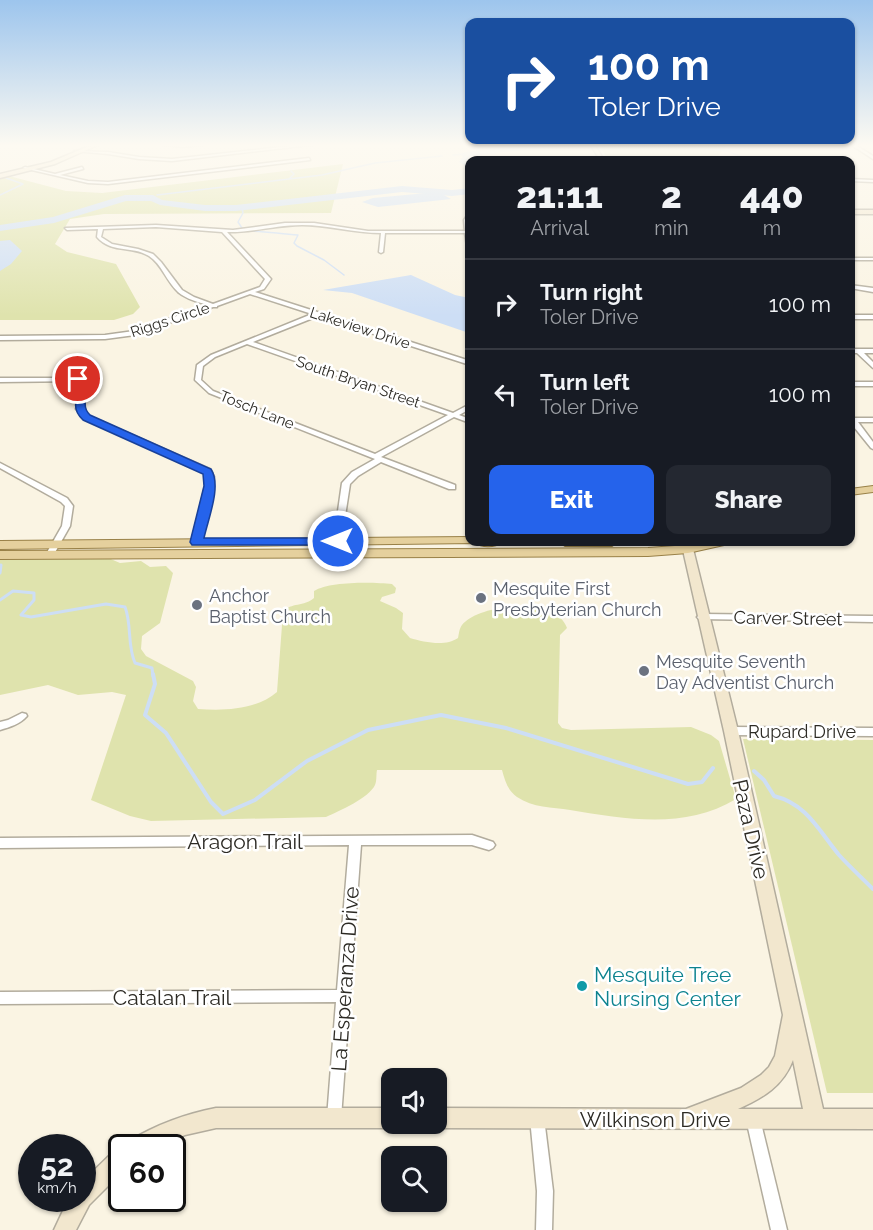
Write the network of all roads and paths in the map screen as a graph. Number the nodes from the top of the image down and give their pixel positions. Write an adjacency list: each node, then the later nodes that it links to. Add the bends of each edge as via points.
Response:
1 (855, 212): 2 (street)
2 (873, 212)
3 (287, 216): 4 (street)
4 (285, 224): 7 (street); 8 (street)
5 (100, 227): 6 (street); 7 (street); 16 (street, via 102,241 152,256 179,291)
6 (67, 229)
7 (224, 231): 15 (street, via 267,279 262,288)
8 (383, 232): 9 (street); 10 (street)
9 (465, 232)
10 (381, 252)
11 (855, 259): 12 (street)
12 (873, 259)
13 (855, 287): 14 (street)
14 (873, 290)
15 (250, 292): 16 (street, Riggs Circle); 17 (street, Lakeview Drive)
16 (215, 306): 20 (street, Riggs Circle, via 118,336)
17 (317, 314): 21 (street, Tosch Lane); 25 (street, Lakeview Drive)
18 (855, 317): 19 (street)
19 (873, 317)
20 (0, 338)
21 (247, 342): 31 (street, South Bryan Street); 37 (street, Tosch Lane, via 200,365 201,384 211,392)
22 (855, 351): 23 (street)
23 (859, 351): 24 (street); 26 (street)
24 (873, 351)
25 (465, 361)
26 (873, 366)
27 (0, 380): 44 (street, via 84,379 87,382 80,409 87,417 207,471 209,486)
28 (855, 384): 29 (street)
29 (873, 384)
30 (465, 409): 31 (street)
31 (454, 415): 32 (street, South Bryan Street); 37 (street, via 400,442)
32 (465, 419)
33 (855, 420): 34 (street)
34 (873, 420)
35 (855, 424): 36 (street)
36 (873, 447)
37 (378, 458): 41 (street, Tosch Lane); 51 (street, via 346,483)
38 (0, 465): 54 (street, via 69,506 66,526)
39 (873, 482): 40 (main road)
40 (855, 484)
41 (452, 487)
42 (873, 491): 43 (main road)
43 (855, 493)
44 (196, 542): 53 (main road); 54 (main road)
45 (465, 542): 51 (main road)
46 (0, 545): 54 (main road)
47 (465, 545): 51 (main road)
48 (522, 546): 52 (main road)
49 (680, 546): 52 (main road, via 648,552)
50 (685, 546): 56 (street, Paza Drive)
51 (337, 547): 53 (main road)
52 (553, 547)
53 (238, 548): 54 (main road)
54 (53, 549): 55 (main road)
55 (0, 555)
56 (702, 617): 57 (street, Carver Street); 60 (street, Paza Drive)
57 (873, 619)
58 (22, 716): 59 (street)
59 (0, 726)
60 (730, 731): 61 (street, Rupard Drive); 67 (street, Paza Drive)
61 (873, 732)
62 (356, 841): 63 (street, Aragon Trail); 64 (street, Aragon Trail, via 472,840); 65 (street, La Esperanza Drive)
63 (0, 843)
64 (489, 845)
65 (344, 996): 66 (street, Catalan Trail); 68 (street, La Esperanza Drive)
66 (0, 998)
67 (791, 1010): 72 (street, via 788,1043 777,1073 741,1099); 74 (street, Paza Drive)
68 (334, 1118): 69 (street); 76 (street, via 216,1118)
69 (381, 1118)
70 (537, 1118): 71 (street, Wilkinson Drive); 72 (street, Wilkinson Drive); 81 (street, via 545,1191)
71 (447, 1119)
72 (681, 1119): 73 (street, Wilkinson Drive)
73 (753, 1119): 74 (street, Wilkinson Drive); 82 (street)
74 (815, 1119): 75 (street, Wilkinson Drive)
75 (873, 1119)
76 (159, 1134)
77 (108, 1171): 78 (street)
78 (96, 1184)
79 (75, 1212): 80 (street)
80 (65, 1230)
81 (544, 1230)
82 (779, 1230)

